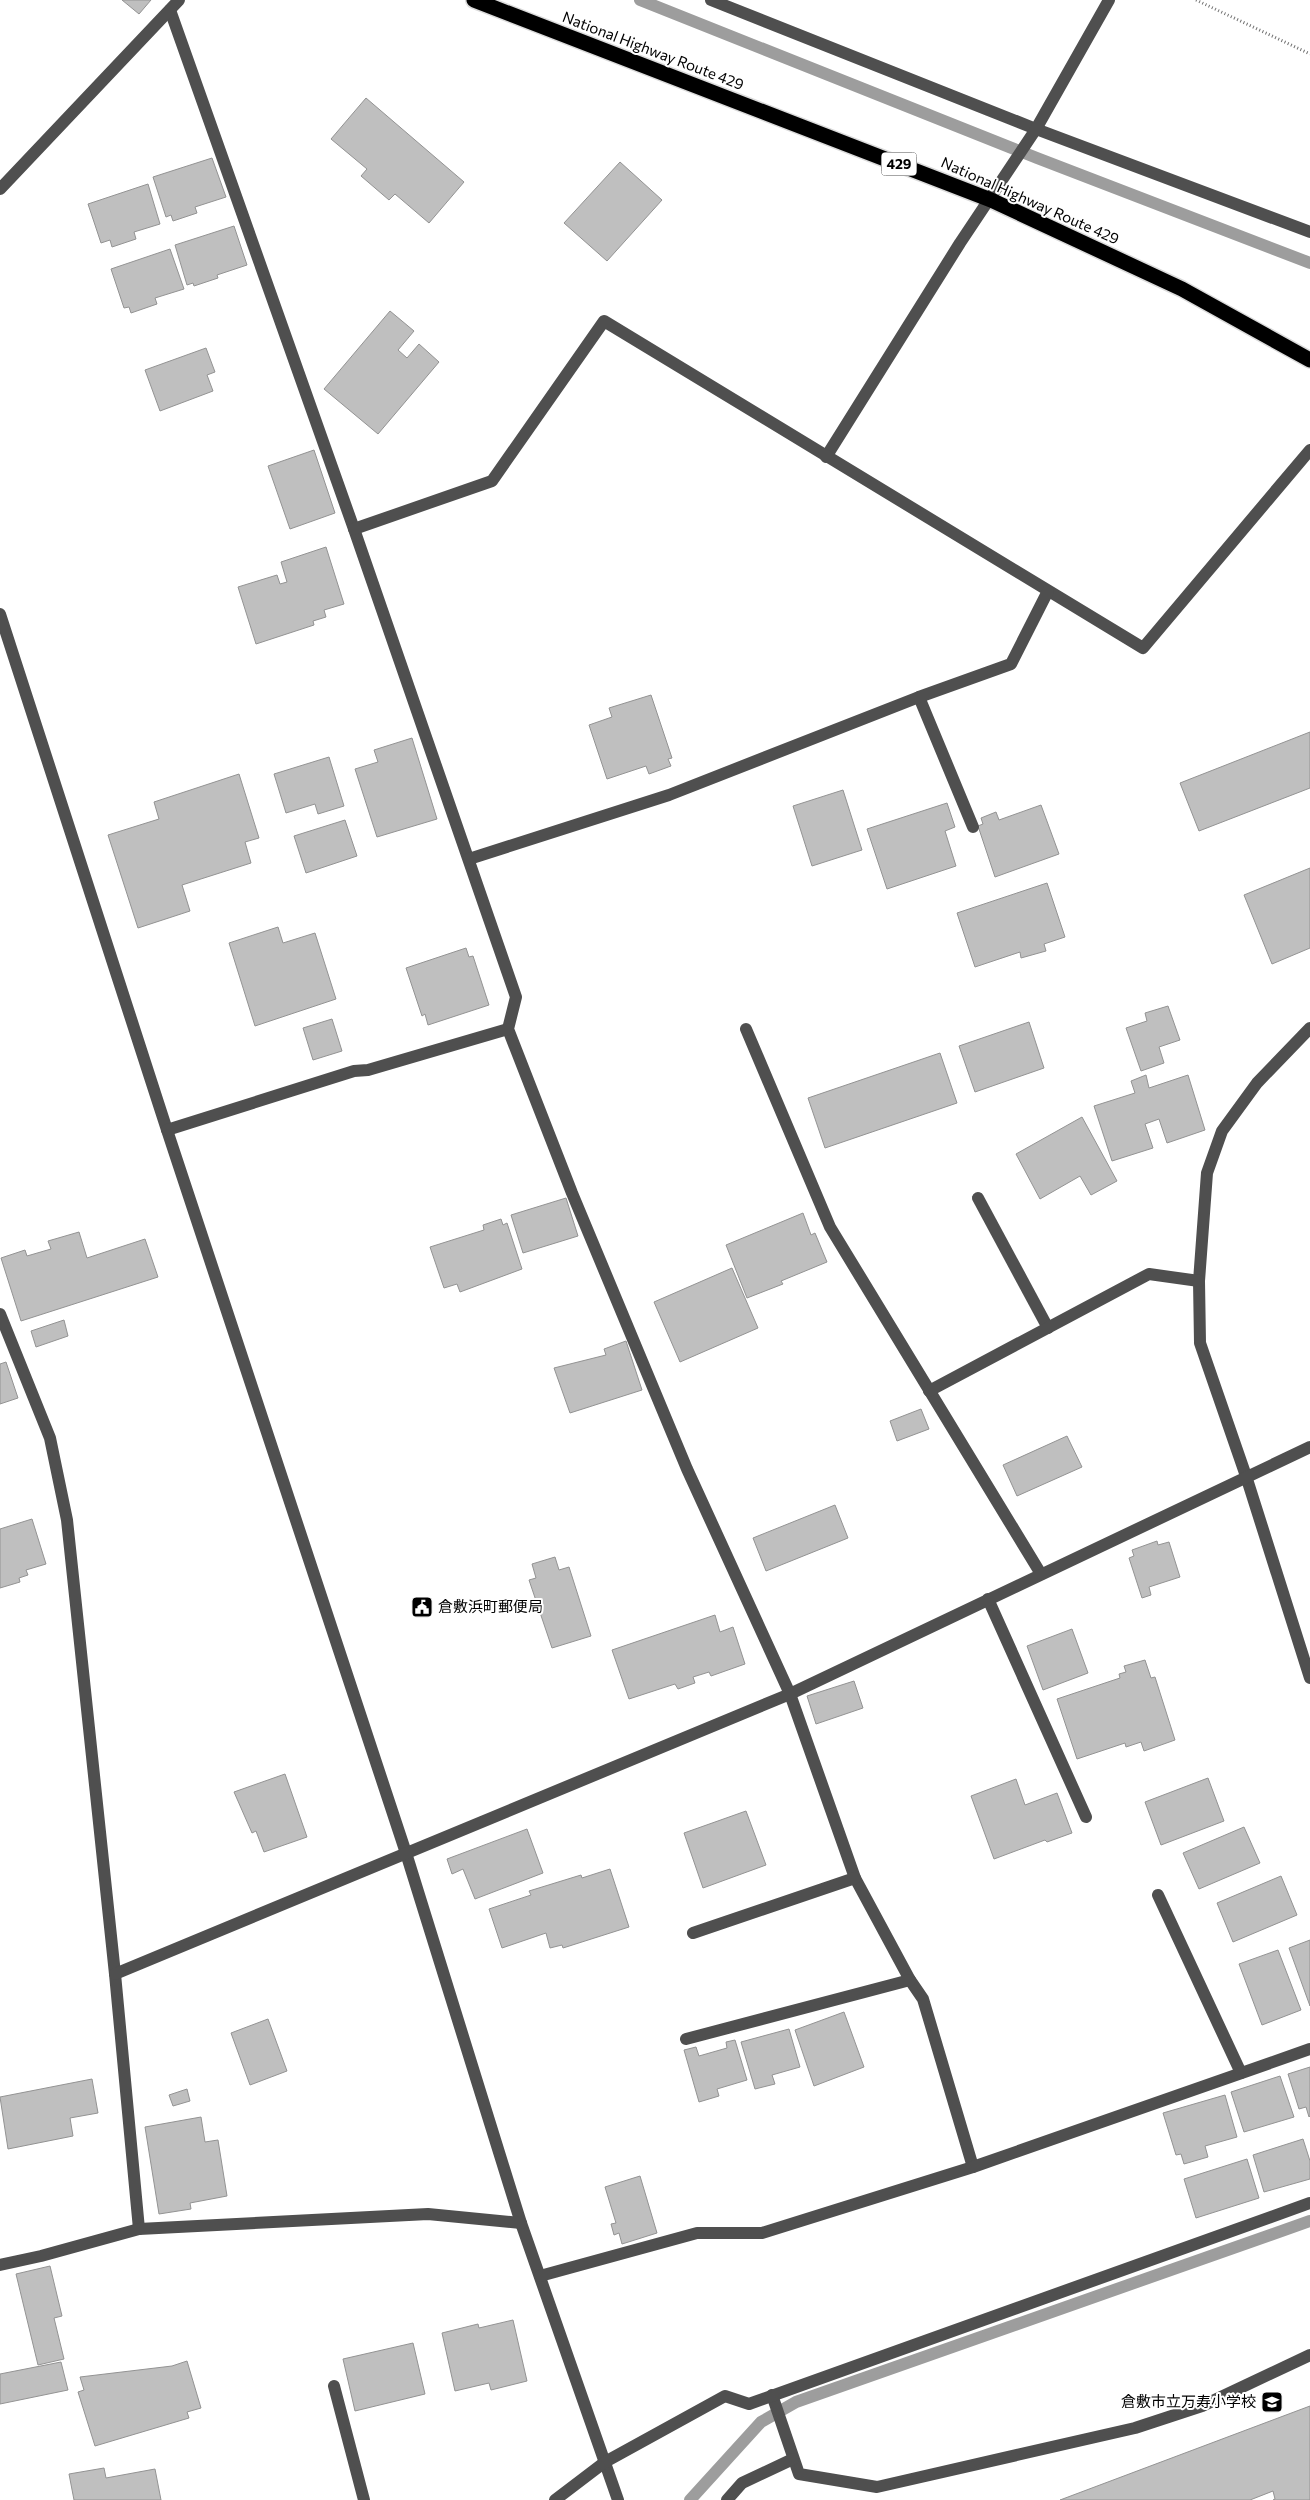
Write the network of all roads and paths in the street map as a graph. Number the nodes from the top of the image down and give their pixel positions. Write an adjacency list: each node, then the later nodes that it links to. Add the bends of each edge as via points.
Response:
1 (474, 0): 9 (highway, National Highway Route 429 / 429)
2 (711, 0): 7 (street)
3 (1110, 0): 7 (street)
4 (1196, 0): 6 (path)
5 (174, 5): 8 (street); 14 (street)
6 (1310, 54)
7 (1036, 129): 9 (street); 10 (street)
8 (0, 189)
9 (991, 200): 11 (highway, National Highway Route 429 / 429, via 1182,288); 13 (street, via 960,243)
10 (1310, 232)
11 (1310, 360)
12 (1310, 450): 15 (street, via 1143,648)
13 (826, 457): 14 (street, via 604,321 492,482); 15 (street)
14 (354, 529): 19 (street)
15 (1048, 591): 17 (street, via 1012,664)
16 (0, 614): 23 (street)
17 (919, 697): 18 (street); 19 (street, via 669,795)
18 (972, 827)
19 (469, 859): 20 (street, via 516,997)
20 (508, 1028): 23 (street, via 368,1070 354,1071); 34 (street, via 572,1194 687,1469)
21 (1310, 1028): 25 (street, via 1257,1083 1222,1131 1207,1173)
22 (746, 1029): 28 (street, via 830,1227)
23 (167, 1130): 36 (street)
24 (978, 1198): 27 (street)
25 (1199, 1281): 27 (street, via 1149,1274); 30 (street, via 1200,1343)
26 (0, 1314): 40 (street, via 50,1438 67,1520)
27 (1048, 1328): 28 (street)
28 (929, 1390): 31 (street)
29 (1310, 1447): 30 (street)
30 (1246, 1476): 31 (street); 33 (street)
31 (1041, 1574): 32 (street)
32 (988, 1600): 34 (street); 35 (street)
33 (1310, 1678)
34 (790, 1694): 36 (street); 37 (street)
35 (1086, 1817)
36 (406, 1853): 40 (street); 47 (street)
37 (855, 1878): 39 (street); 41 (street)
38 (1158, 1894): 44 (street)
39 (694, 1933)
40 (115, 1974): 48 (street)
41 (910, 1980): 42 (street); 45 (street, via 923,1999)
42 (686, 2039)
43 (1310, 2049): 44 (street)
44 (1240, 2073): 45 (street)
45 (973, 2167): 50 (street, via 762,2233 696,2233)
46 (1310, 2203): 53 (street)
47 (521, 2223): 48 (street, via 428,2214); 50 (street)
48 (138, 2229): 49 (street)
49 (0, 2265)
50 (540, 2276): 55 (street)
51 (1310, 2355): 54 (street, via 1202,2406 1136,2428 877,2487 798,2474)
52 (334, 2386): 56 (street)
53 (774, 2400): 54 (street); 55 (street, via 749,2404 725,2396)
54 (793, 2459): 59 (street, via 742,2483)
55 (605, 2462): 57 (street); 58 (street)
56 (364, 2500)
57 (555, 2500)
58 (618, 2500)
59 (727, 2500)

